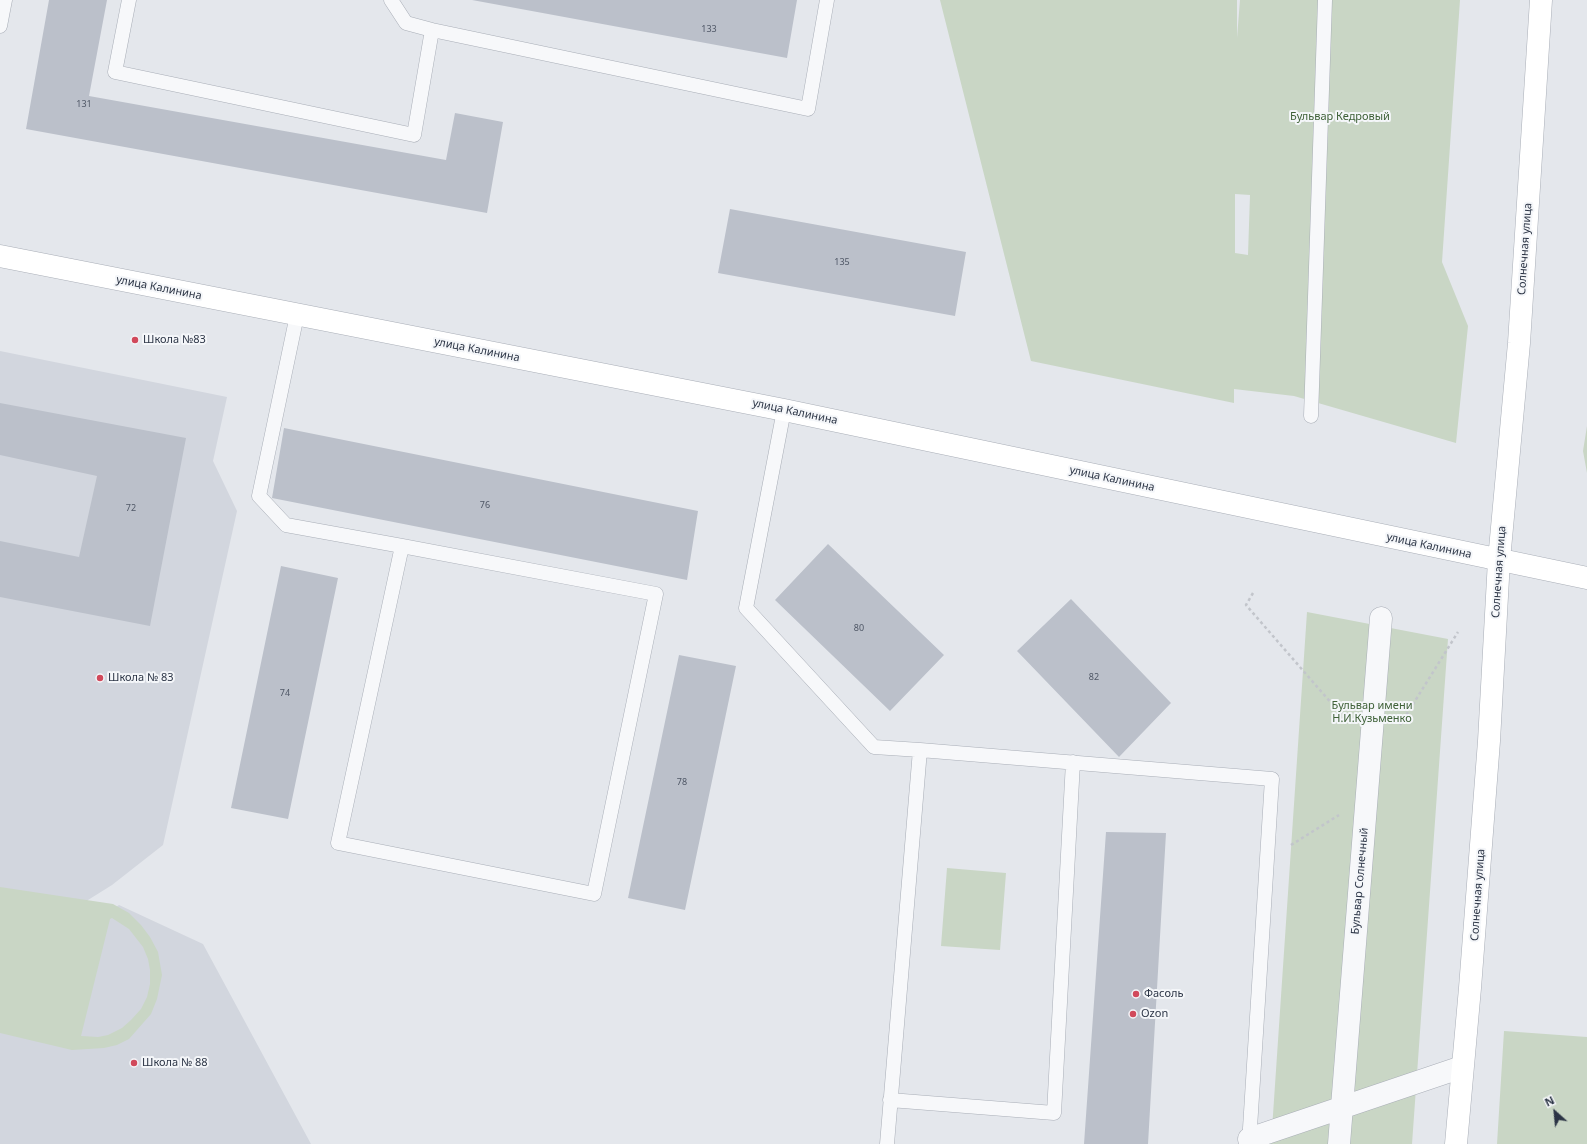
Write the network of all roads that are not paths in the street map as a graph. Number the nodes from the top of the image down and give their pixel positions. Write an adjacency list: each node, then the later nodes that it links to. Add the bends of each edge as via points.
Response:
1 (5, 0): 7 (lane)
2 (129, 0): 8 (lane, via 115,72 414,135)
3 (391, 0): 8 (lane, via 406,23)
4 (828, 0): 8 (lane, via 808,109)
5 (1325, 0): 12 (lane)
6 (1541, 0): 14 (main road, Солнечная улица, via 1519,343)
7 (0, 26)
8 (432, 30)
9 (0, 256): 10 (main road, улица Калинина)
10 (297, 315): 11 (main road, улица Калинина); 13 (lane, via 259,496 286,525)
11 (784, 410): 14 (main road, улица Калинина); 17 (lane, via 746,608 874,747)
12 (1311, 416)
13 (402, 546): 13 (lane, via 656,594 594,894 338,843)
14 (1499, 560): 15 (main road, улица Калинина); 19 (main road, Солнечная улица, via 1488,764)
15 (1587, 578)
16 (1381, 618): 21 (street, Бульвар Солнечный)
17 (920, 750): 18 (lane); 20 (lane)
18 (1073, 762): 20 (lane, via 1054,1113); 22 (lane, via 1272,779)
19 (1462, 1067): 21 (street); 25 (main road, Солнечная улица)
20 (890, 1100): 23 (lane)
21 (1342, 1108): 22 (street); 24 (street, Бульвар Солнечный)
22 (1249, 1142)
23 (887, 1144)
24 (1340, 1144)
25 (1456, 1144)

